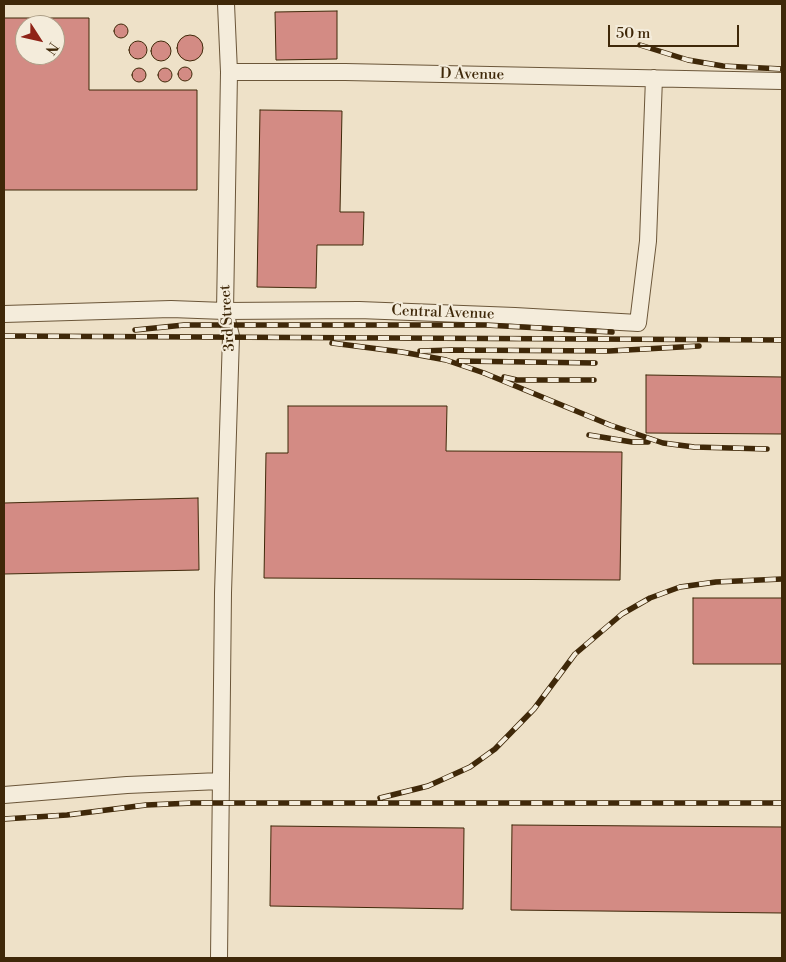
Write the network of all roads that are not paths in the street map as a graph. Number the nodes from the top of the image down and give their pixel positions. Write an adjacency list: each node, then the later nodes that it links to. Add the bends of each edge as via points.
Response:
1 (226, 4): 2 (street)
2 (229, 72): 3 (street, D Avenue); 5 (street, 3rd Street)
3 (654, 78): 4 (street, D Avenue); 5 (street, Central Avenue, via 648,241 638,323 360,310)
4 (782, 81)
5 (224, 311): 6 (street, Central Avenue, via 171,309); 7 (street, 3rd Street, via 231,336)
6 (4, 314)
7 (220, 781): 8 (street); 9 (street, 3rd Street)
8 (4, 795)
9 (218, 958)

